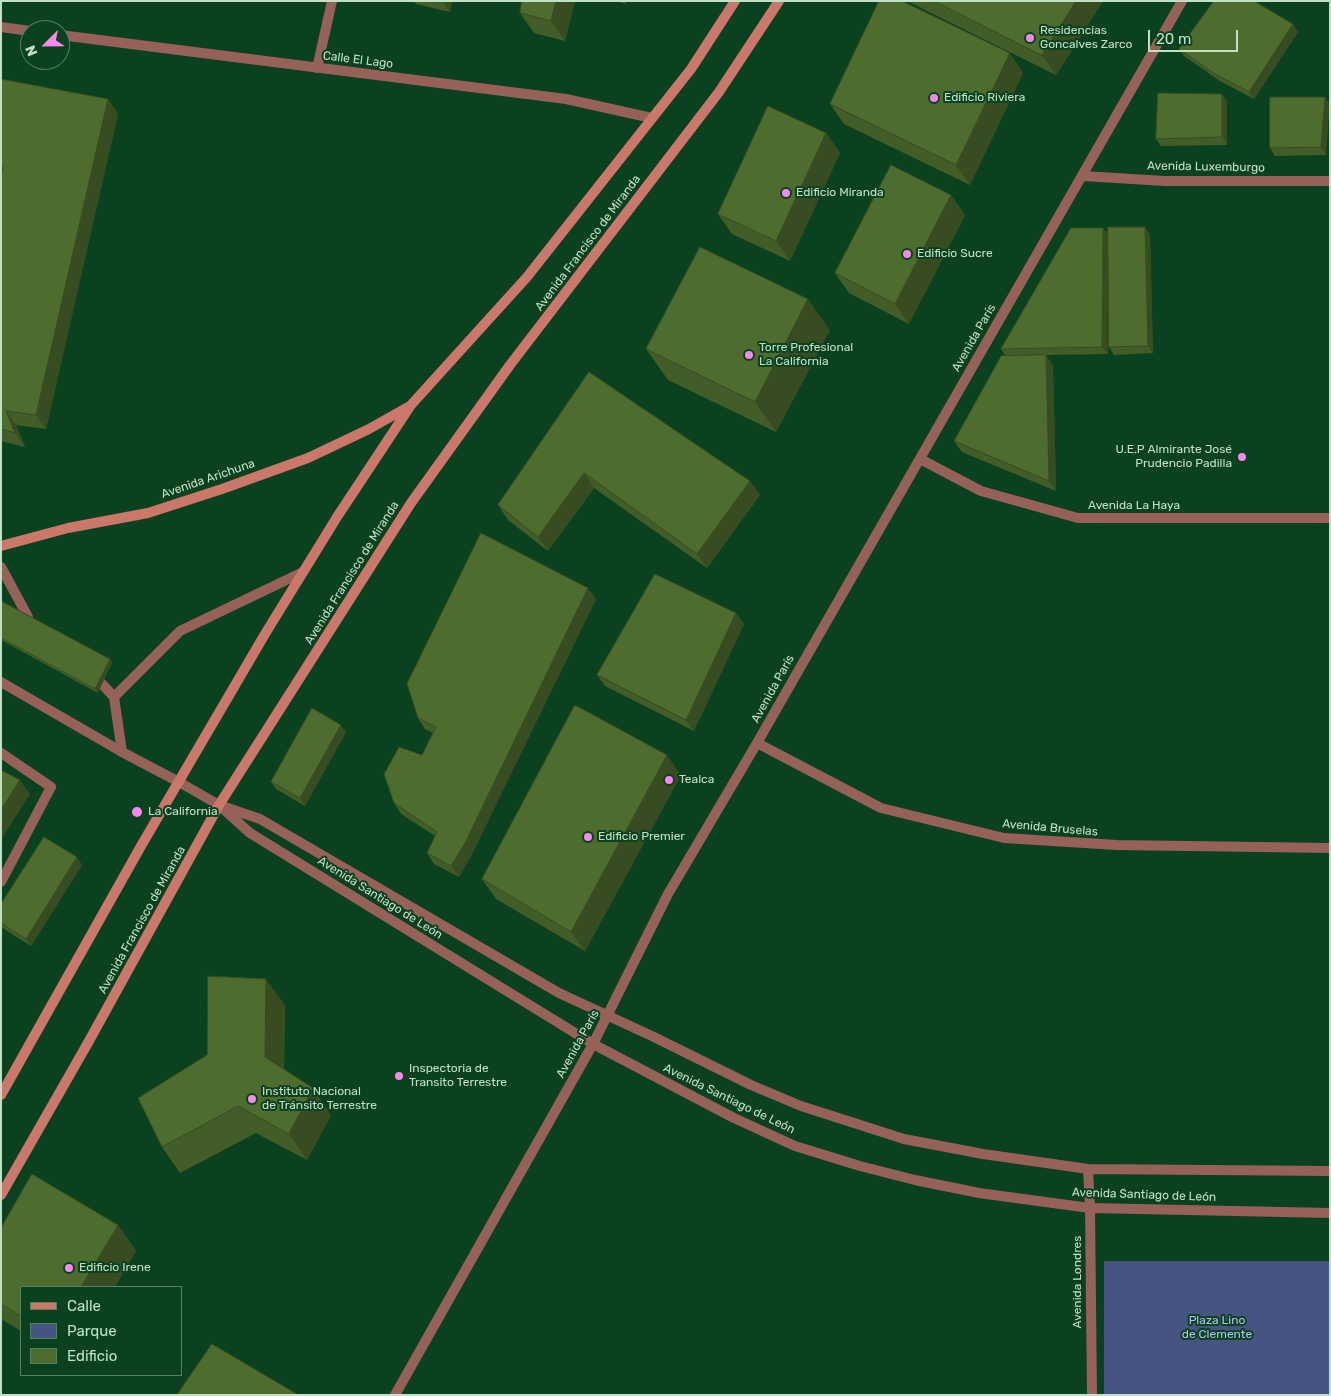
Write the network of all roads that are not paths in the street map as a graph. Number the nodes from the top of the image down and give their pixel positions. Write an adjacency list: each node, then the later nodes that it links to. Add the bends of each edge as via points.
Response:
1 (332, 1): 8 (street)
2 (735, 1): 9 (main road, Avenida Francisco de Miranda, via 691,69)
3 (779, 1): 26 (main road, Avenida Francisco de Miranda, via 719,92 510,365 411,503)
4 (1182, 1): 10 (street, Avenida París)
5 (1, 27): 6 (street)
6 (20, 30)
7 (70, 36): 8 (street, Calle El Lago)
8 (316, 68): 9 (street, Calle El Lago, via 566,99)
9 (652, 118): 12 (main road, Avenida Francisco de Miranda, via 527,276)
10 (1083, 176): 11 (street, Avenida Luxemburgo); 13 (street, Avenida París)
11 (1330, 181)
12 (411, 405): 15 (main road, Avenida Arichuna, via 308,458 222,489 148,513 68,528); 17 (main road, Avenida Francisco de Miranda)
13 (920, 459): 14 (street, Avenida La Haya, via 981,491 1078,518); 22 (street, Avenida París)
14 (1330, 518)
15 (1, 546)
16 (1, 567): 18 (street)
17 (303, 572): 21 (street, via 180,631); 25 (main road, Avenida Francisco de Miranda)
18 (28, 617)
19 (1, 682): 23 (street, Avenida Santiago de León)
20 (102, 684): 21 (street)
21 (114, 697): 23 (street)
22 (756, 743): 27 (street, Avenida Bruselas, via 881,808 1004,838 1117,846); 29 (street, Avenida París, via 668,894)
23 (122, 752): 25 (street, Avenida Santiago de León)
24 (1, 753): 28 (street, via 51,786)
25 (179, 782): 26 (street, Avenida Santiago de León); 31 (main road, Avenida Francisco de Miranda)
26 (219, 805): 29 (street, Avenida Santiago de León, via 260,819 559,993); 30 (street, Avenida Santiago de León, via 250,833); 34 (main road, Avenida Francisco de Miranda)
27 (1330, 848)
28 (1, 882)
29 (608, 1015): 30 (street, Avenida París); 32 (street, Avenida Santiago de León, via 750,1085 853,1123 904,1139)
30 (593, 1044): 35 (street, Avenida Santiago de León, via 734,1118 795,1146 915,1180 979,1193); 37 (street, Avenida París)
31 (1, 1095)
32 (1088, 1169): 33 (street, Avenida Santiago de León); 35 (street, Avenida Londres)
33 (1330, 1171)
34 (1, 1195)
35 (1090, 1208): 36 (street, Avenida Santiago de León); 38 (street, Avenida Londres)
36 (1330, 1213)
37 (395, 1395)
38 (1092, 1395)

